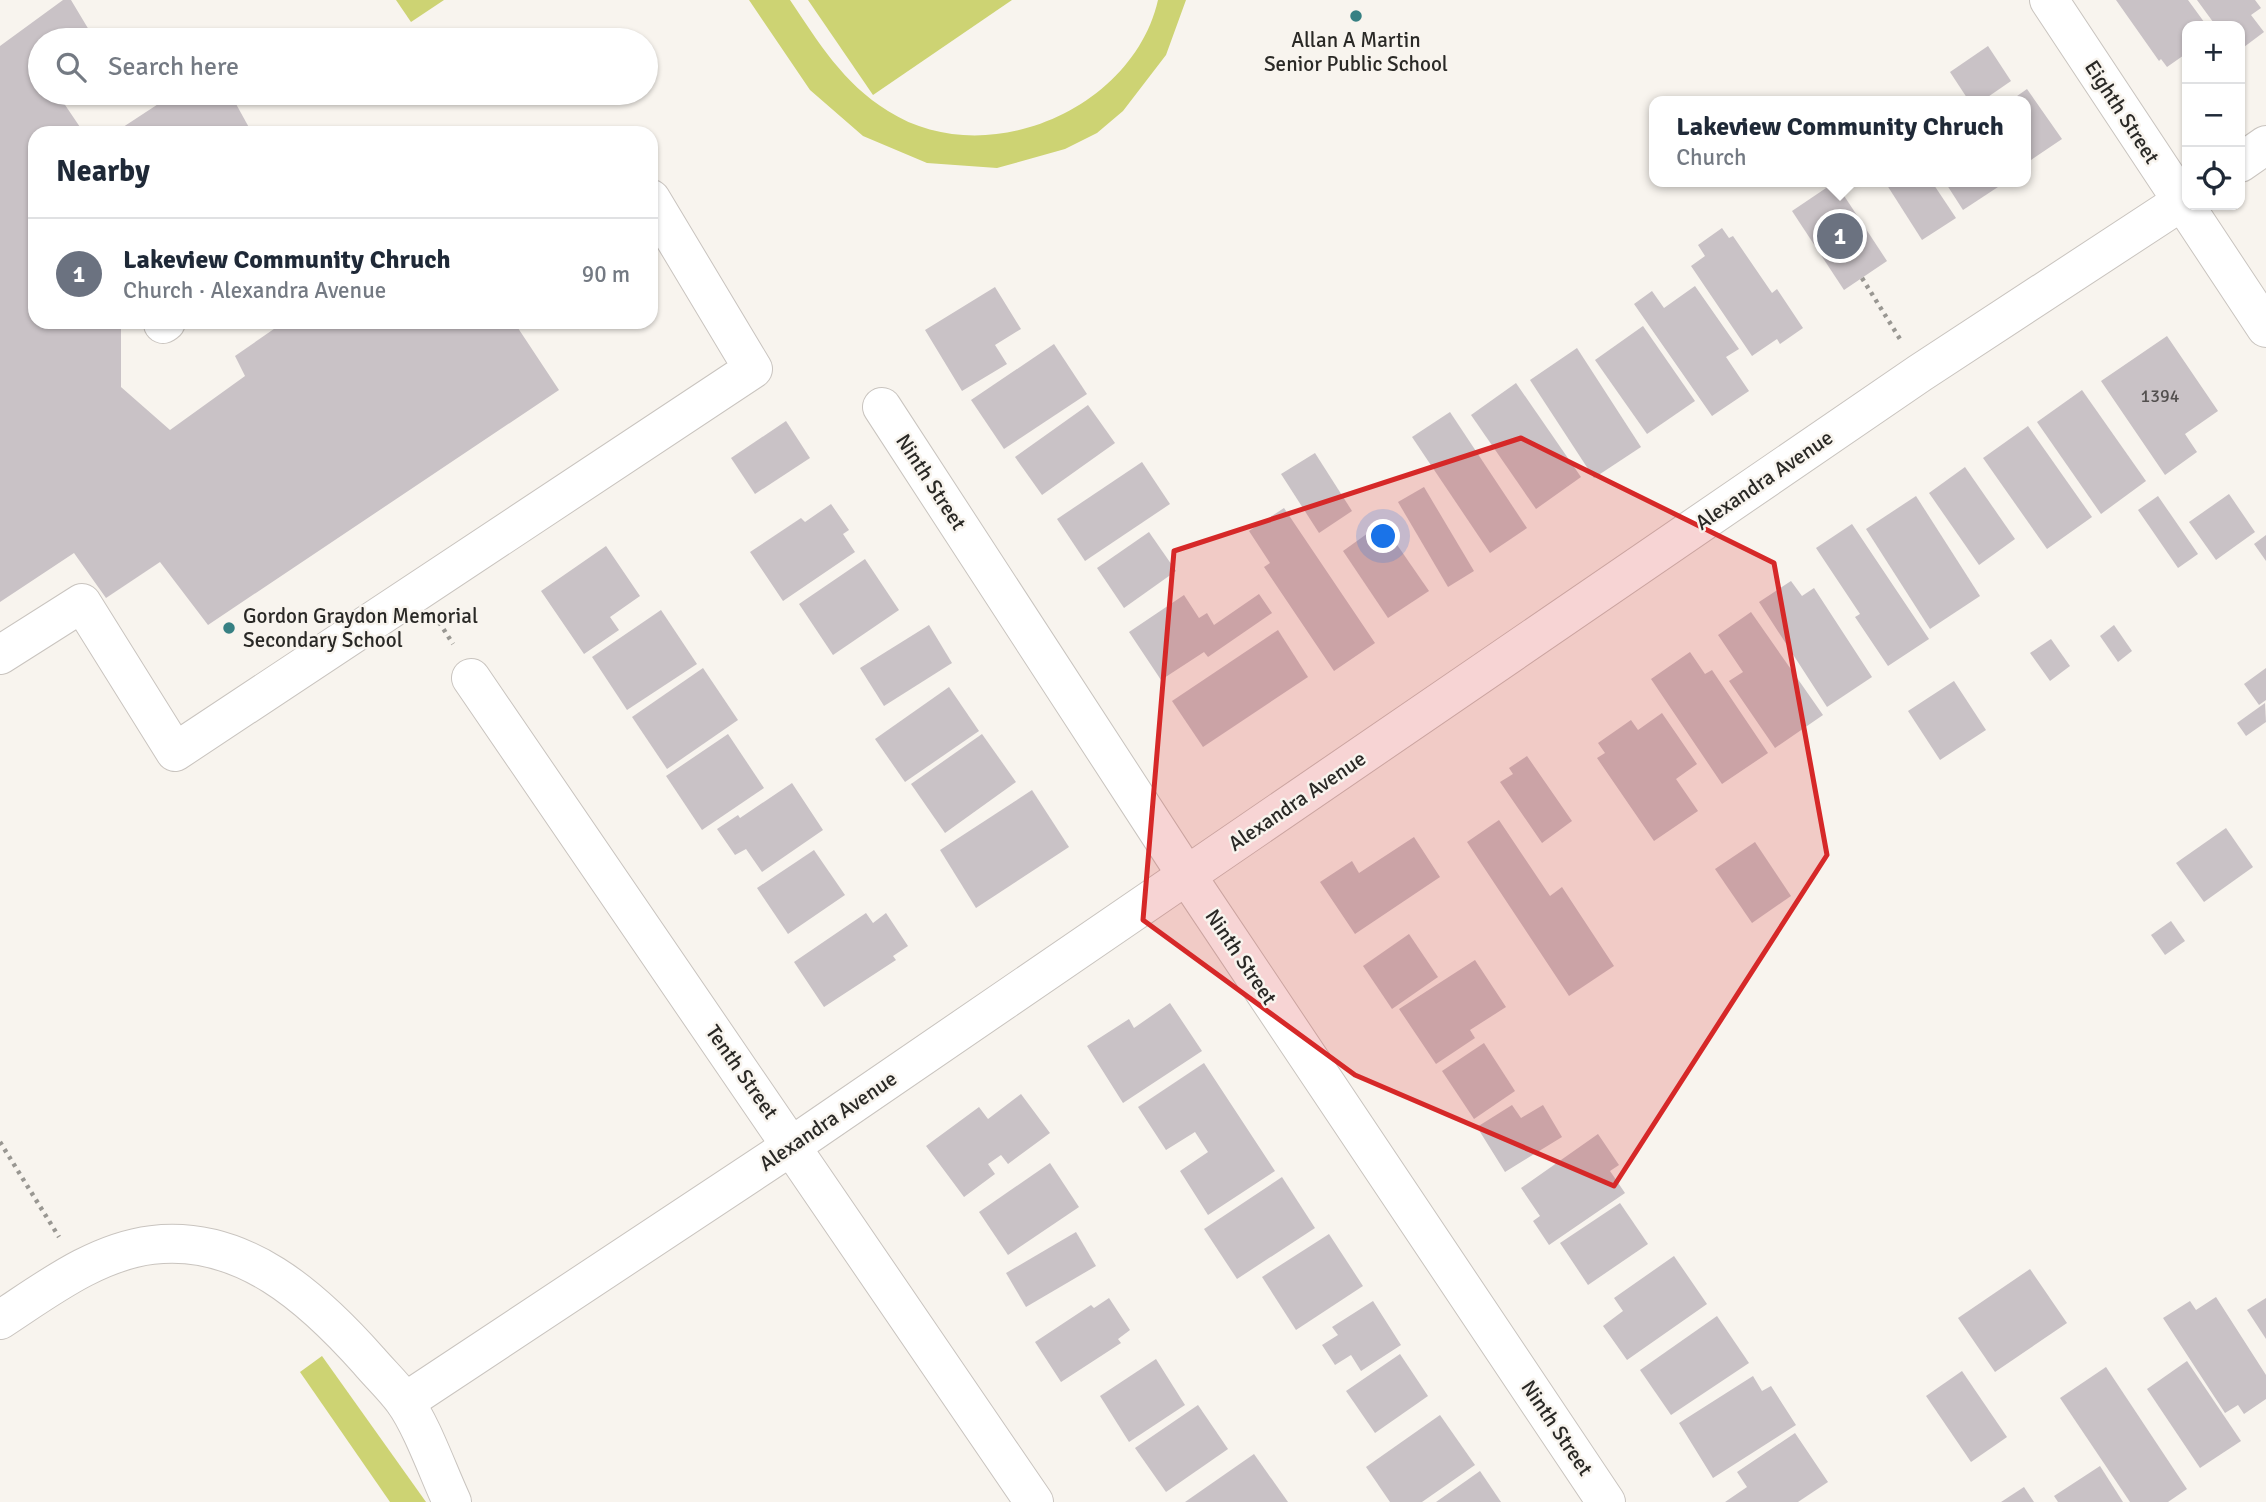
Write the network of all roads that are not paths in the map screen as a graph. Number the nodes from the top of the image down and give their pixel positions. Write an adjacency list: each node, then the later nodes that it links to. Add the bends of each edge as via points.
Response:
1 (2049, 0): 4 (street, Eighth Street)
2 (2266, 145): 3 (street)
3 (2245, 160)
4 (2182, 198)
5 (2182, 202): 12 (street, Alexandra Avenue, via 1920,373)
6 (2190, 210): 8 (street, Eighth Street)
7 (658, 211): 10 (street, via 753,369 175,752 82,603)
8 (2266, 328)
9 (882, 407): 12 (street, Ninth Street)
10 (0, 655)
11 (471, 678): 13 (street, Tenth Street)
12 (1187, 876): 13 (street, Alexandra Avenue); 18 (street, Ninth Street)
13 (793, 1146): 15 (street, Alexandra Avenue); 17 (street, Tenth Street)
14 (0, 1321): 15 (street, via 102,1259 152,1245 194,1247 239,1256 290,1285 334,1322)
15 (405, 1402): 16 (street)
16 (452, 1502)
17 (1034, 1502)
18 (1606, 1502)

